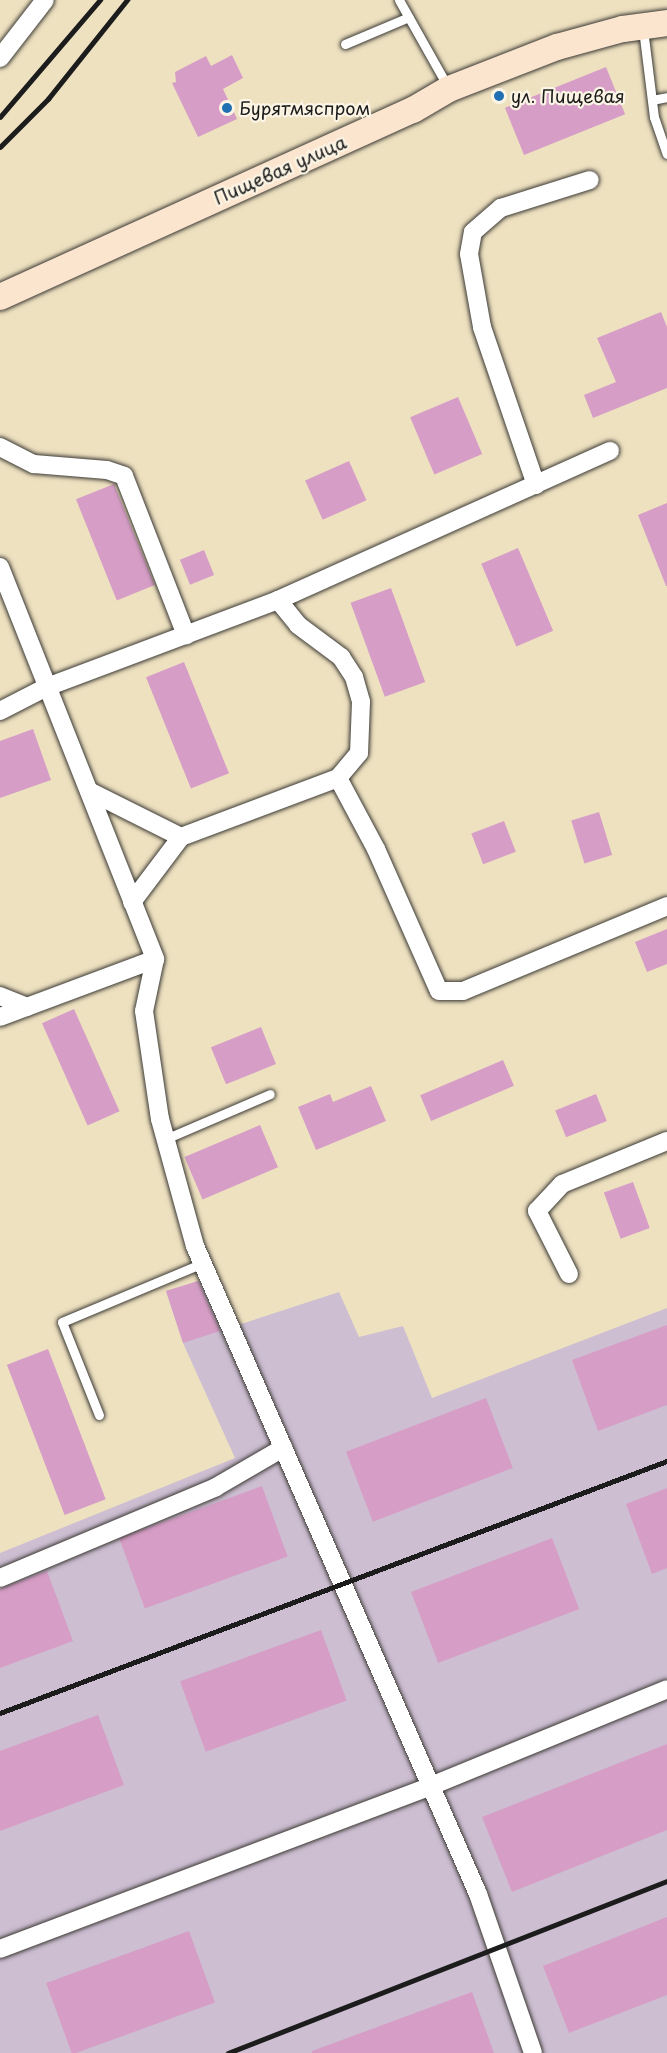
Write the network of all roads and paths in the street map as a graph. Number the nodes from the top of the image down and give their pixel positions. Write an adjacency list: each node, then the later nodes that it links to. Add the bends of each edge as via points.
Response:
1 (45, 0): 6 (street)
2 (399, 0): 3 (lane)
3 (409, 17): 5 (lane); 7 (lane)
4 (655, 25): 7 (main road, Пищевая улица, via 557,47); 9 (lane)
5 (345, 44)
6 (0, 58)
7 (449, 89): 12 (main road, Пищевая улица, via 413,110)
8 (667, 97): 9 (lane)
9 (652, 99): 10 (lane)
10 (667, 154)
11 (590, 180): 15 (street, via 501,208 473,232 469,254 482,327)
12 (0, 297)
13 (0, 447): 18 (street, via 34,464 107,470 124,476)
14 (610, 451): 15 (street)
15 (536, 485): 17 (street)
16 (0, 567): 19 (street)
17 (278, 600): 18 (street); 21 (street, via 298,625 341,657 354,677 362,702 359,753)
18 (186, 635): 19 (street)
19 (47, 687): 20 (street); 22 (street)
20 (0, 711)
21 (338, 778): 23 (street); 25 (street, via 376,849 439,991 463,991)
22 (89, 791): 23 (street); 24 (street)
23 (181, 837): 24 (street)
24 (132, 902): 26 (street)
25 (667, 906)
26 (155, 959): 28 (street); 31 (street, via 144,1011)
27 (0, 996): 28 (street)
28 (27, 1007): 29 (street)
29 (0, 1017)
30 (270, 1094): 31 (lane)
31 (165, 1138): 33 (street)
32 (667, 1141): 34 (street, via 562,1184 537,1211)
33 (202, 1263): 35 (lane, via 62,1322); 36 (street)
34 (569, 1274)
35 (99, 1415)
36 (283, 1448): 37 (street, via 216,1487); 39 (street)
37 (0, 1578)
38 (667, 1689): 39 (street)
39 (431, 1786): 40 (street); 41 (street, via 478,1894)
40 (0, 1949)
41 (533, 2053)

